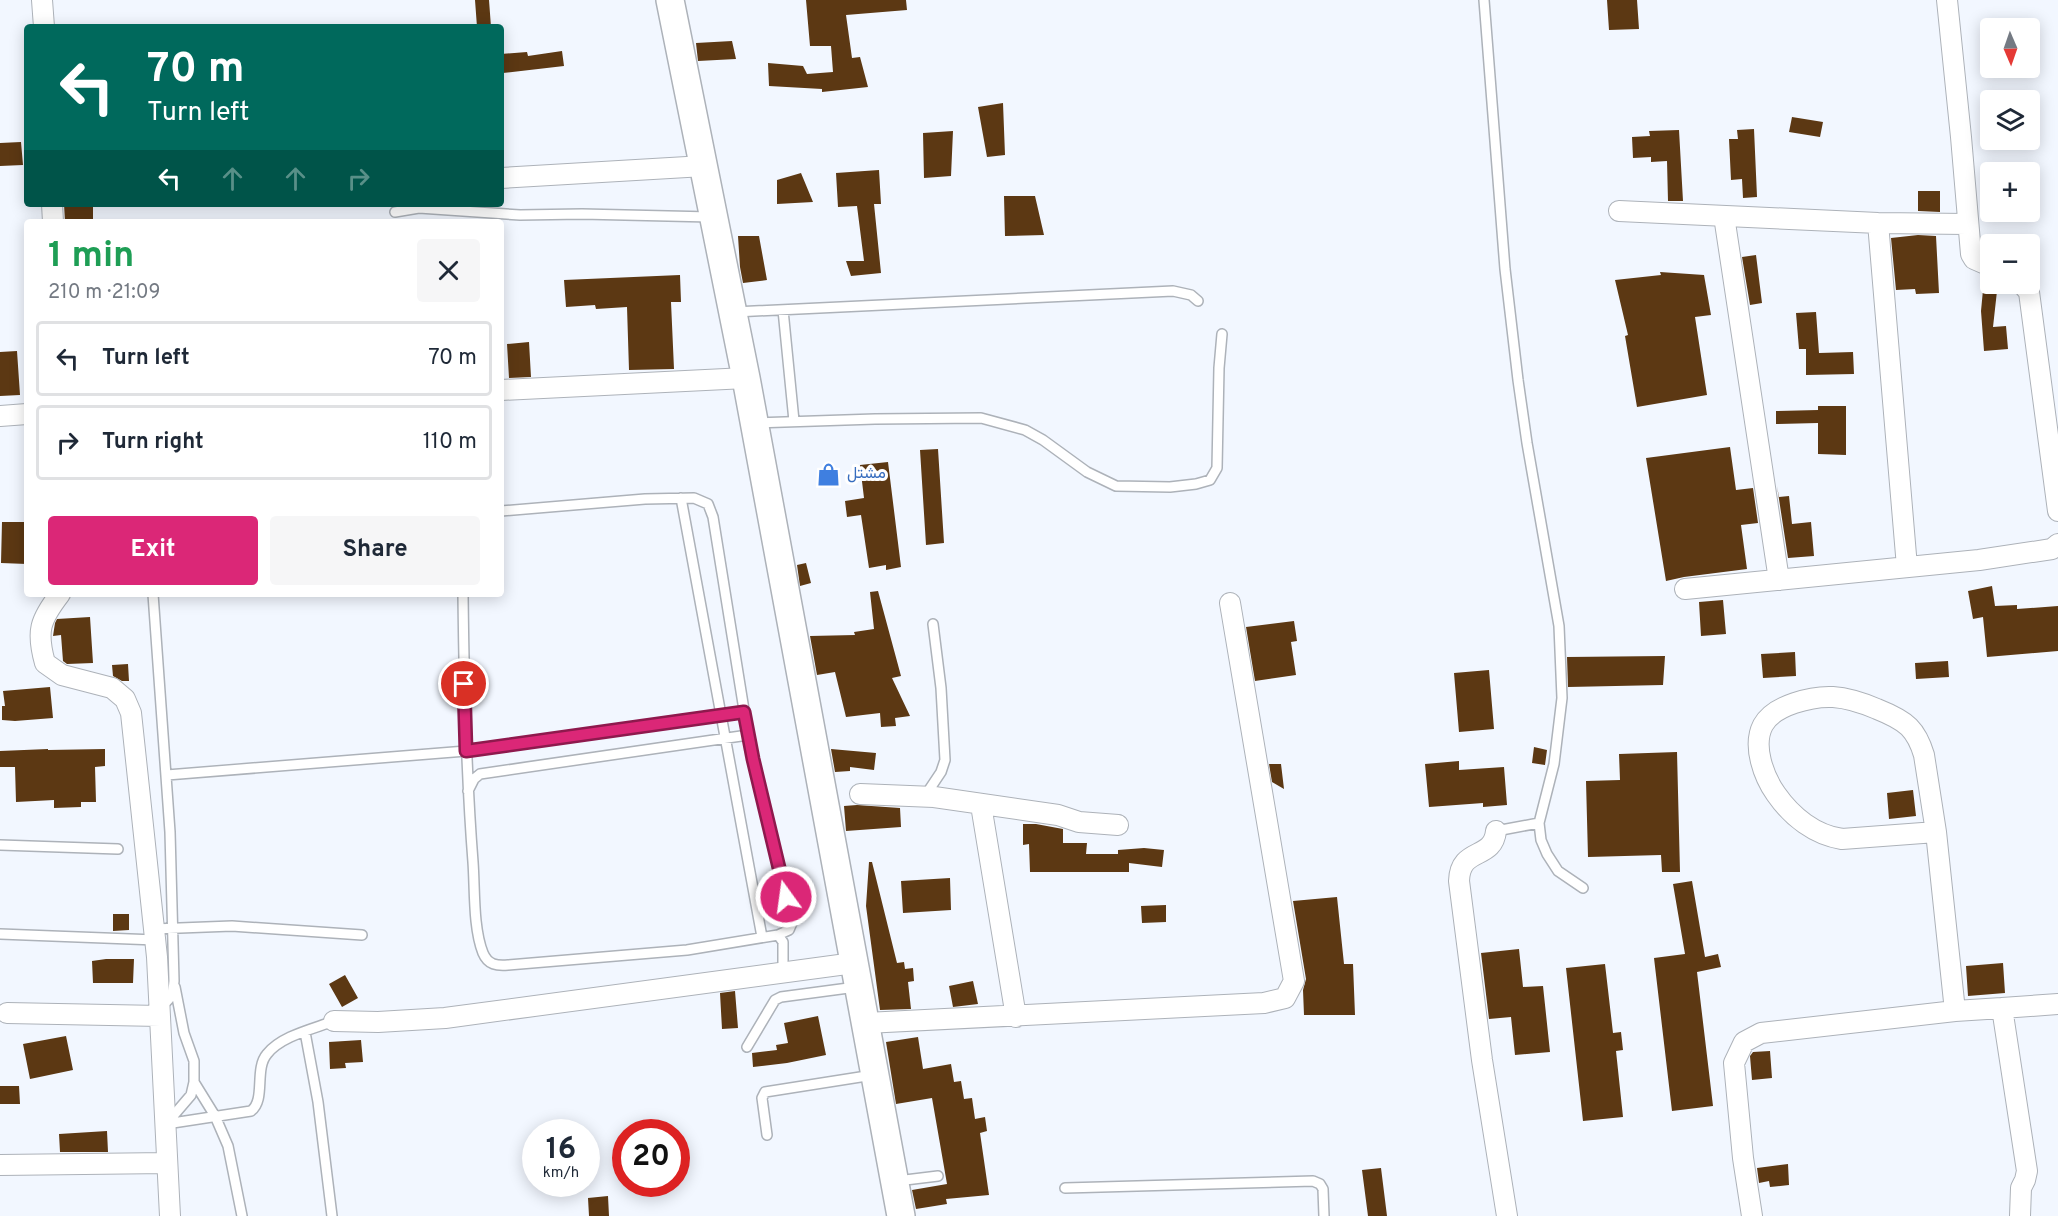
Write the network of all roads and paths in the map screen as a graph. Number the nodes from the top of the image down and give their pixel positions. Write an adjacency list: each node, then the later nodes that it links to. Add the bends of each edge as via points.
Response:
1 (42, 0): 5 (street)
2 (670, 0): 6 (main road)
3 (1484, 0): 48 (lane, via 1516,369 1559,626 1562,698 1554,764)
4 (1947, 0): 13 (street)
5 (44, 24)
6 (704, 166): 7 (street); 11 (main road)
7 (504, 178)
8 (1619, 211): 10 (street)
9 (395, 212): 11 (lane, via 420,208 520,215)
10 (1724, 216): 12 (street); 31 (street)
11 (714, 217): 18 (main road)
12 (1878, 223): 13 (street); 30 (street)
13 (1967, 224): 14 (street, via 1971,254)
14 (1980, 262)
15 (2029, 294): 28 (street)
16 (1198, 301): 17 (lane, via 1173,291)
17 (783, 310): 18 (lane); 24 (lane)
18 (732, 312): 20 (main road)
19 (1222, 334): 24 (lane, via 1216,468 1210,480 1196,484 1170,488 1116,486 1087,472 1025,430 981,418)
20 (746, 378): 21 (street); 25 (main road)
21 (504, 390)
22 (24, 414): 23 (street)
23 (0, 416)
24 (794, 421): 25 (lane)
25 (754, 423): 61 (main road)
26 (681, 498): 27 (lane); 38 (lane, via 708,504 713,517); 39 (lane)
27 (504, 511)
28 (2058, 511)
29 (2056, 547): 30 (street)
30 (1907, 567): 31 (street)
31 (1779, 580): 32 (street)
32 (1685, 589)
33 (58, 597): 55 (street, via 41,624 39,641 45,663 62,675 112,688 125,699 130,713)
34 (153, 597): 43 (lane)
35 (463, 597): 42 (lane)
36 (1230, 603): 68 (street, via 1293,981 1285,998 1264,1003)
37 (933, 624): 46 (lane, via 945,760)
38 (744, 712): 39 (lane); 40 (lane)
39 (721, 716): 41 (lane); 42 (lane)
40 (748, 735): 41 (lane); 58 (lane, via 792,923 789,930)
41 (725, 738): 44 (lane, via 480,774); 59 (lane)
42 (466, 751): 43 (lane); 44 (lane)
43 (167, 775): 55 (lane)
44 (468, 792): 59 (lane, via 478,928 483,952 488,962 496,966 687,950)
45 (860, 794): 46 (street)
46 (925, 796): 47 (street)
47 (981, 805): 49 (street); 68 (street)
48 (1539, 823): 50 (lane); 54 (lane, via 1540,840 1558,871)
49 (1118, 825)
50 (1496, 831): 88 (street, via 1490,847 1464,861 1460,881 1482,1060)
51 (1936, 832): 51 (street, via 1842,839 1817,832 1781,802 1770,785 1759,748 1764,723 1778,711 1815,698 1860,702 1886,712 1909,727 1920,744); 66 (street)
52 (0, 845): 53 (lane)
53 (118, 849)
54 (1583, 888)
55 (161, 932): 56 (lane); 57 (lane, via 231,926); 62 (lane); 65 (street)
56 (0, 934)
57 (362, 934)
58 (778, 935): 59 (lane); 60 (lane, via 783,942)
59 (762, 937)
60 (783, 973): 61 (street); 69 (street, via 445,1018)
61 (856, 975): 70 (main road); 72 (lane, via 775,1000)
62 (174, 981): 65 (lane, via 170,1000); 74 (lane, via 194,1061)
63 (2058, 1004): 64 (street)
64 (2002, 1008): 66 (street); 90 (street, via 2027,1171 2021,1188)
65 (160, 1011): 67 (street); 76 (street)
66 (1955, 1011): 89 (street, via 1761,1033 1744,1042 1734,1063)
67 (7, 1013)
68 (1016, 1017): 70 (street)
69 (334, 1021): 71 (lane)
70 (866, 1023): 73 (main road)
71 (305, 1032): 75 (lane, via 284,1040 265,1055 256,1107); 85 (lane)
72 (747, 1047)
73 (875, 1075): 77 (lane, via 765,1092 762,1098); 81 (main road)
74 (195, 1082): 75 (lane); 76 (lane, via 191,1095)
75 (215, 1116): 76 (lane); 84 (lane, via 228,1146)
76 (166, 1124): 78 (street)
77 (767, 1135)
78 (167, 1163): 79 (street); 83 (street)
79 (0, 1165)
80 (938, 1176): 81 (lane)
81 (894, 1182): 86 (main road)
82 (1065, 1188): 87 (lane, via 1313,1181 1323,1189)
83 (170, 1216)
84 (242, 1216)
85 (332, 1216)
86 (901, 1216)
87 (1324, 1216)
88 (1507, 1216)
89 (1752, 1216)
90 (2020, 1216)

